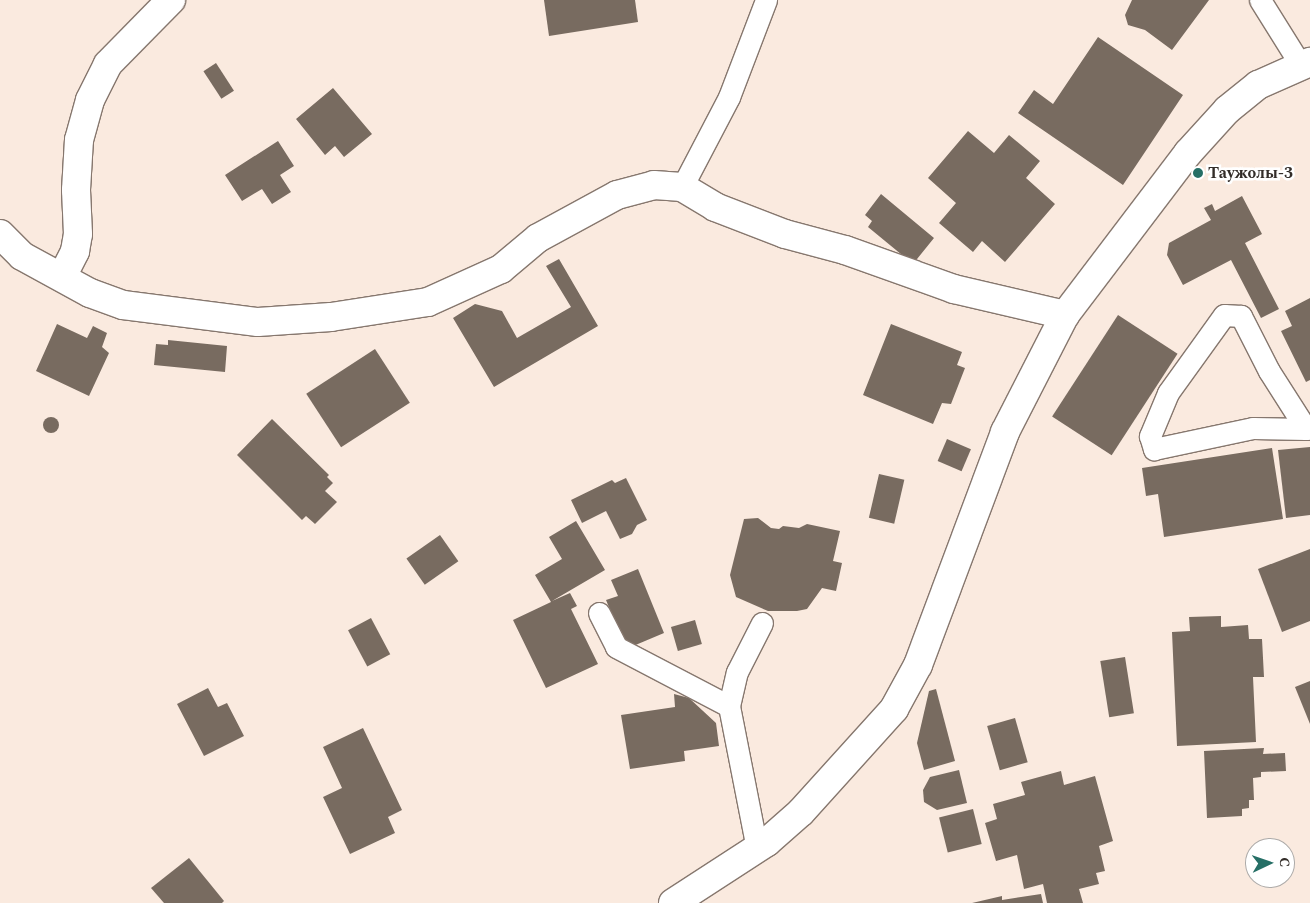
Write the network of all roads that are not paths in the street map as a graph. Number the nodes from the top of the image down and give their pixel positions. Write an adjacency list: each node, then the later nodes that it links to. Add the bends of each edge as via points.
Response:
1 (171, 0): 7 (street, via 108,64 90,100 79,140 78,234 75,251)
2 (766, 0): 5 (lane, via 729,96)
3 (1260, 0): 4 (lane)
4 (1305, 63): 8 (street, via 1258,85 1227,110 1188,153)
5 (682, 187): 7 (street, via 654,185 616,195 538,238 501,269 428,302 376,311 258,322 123,305 90,294); 8 (street, via 715,207 785,234 845,250 954,289)
6 (0, 234): 7 (street, via 22,256)
7 (62, 277)
8 (1065, 315): 13 (street, via 1005,432 918,665 894,708 801,812)
9 (1308, 429): 9 (lane, via 1253,428 1154,449 1150,436 1168,393 1224,315 1241,316 1269,371)
10 (598, 613): 12 (lane, via 616,647)
11 (762, 623): 12 (lane, via 737,672)
12 (729, 706): 13 (lane)
13 (757, 849): 14 (street)
14 (673, 903)

